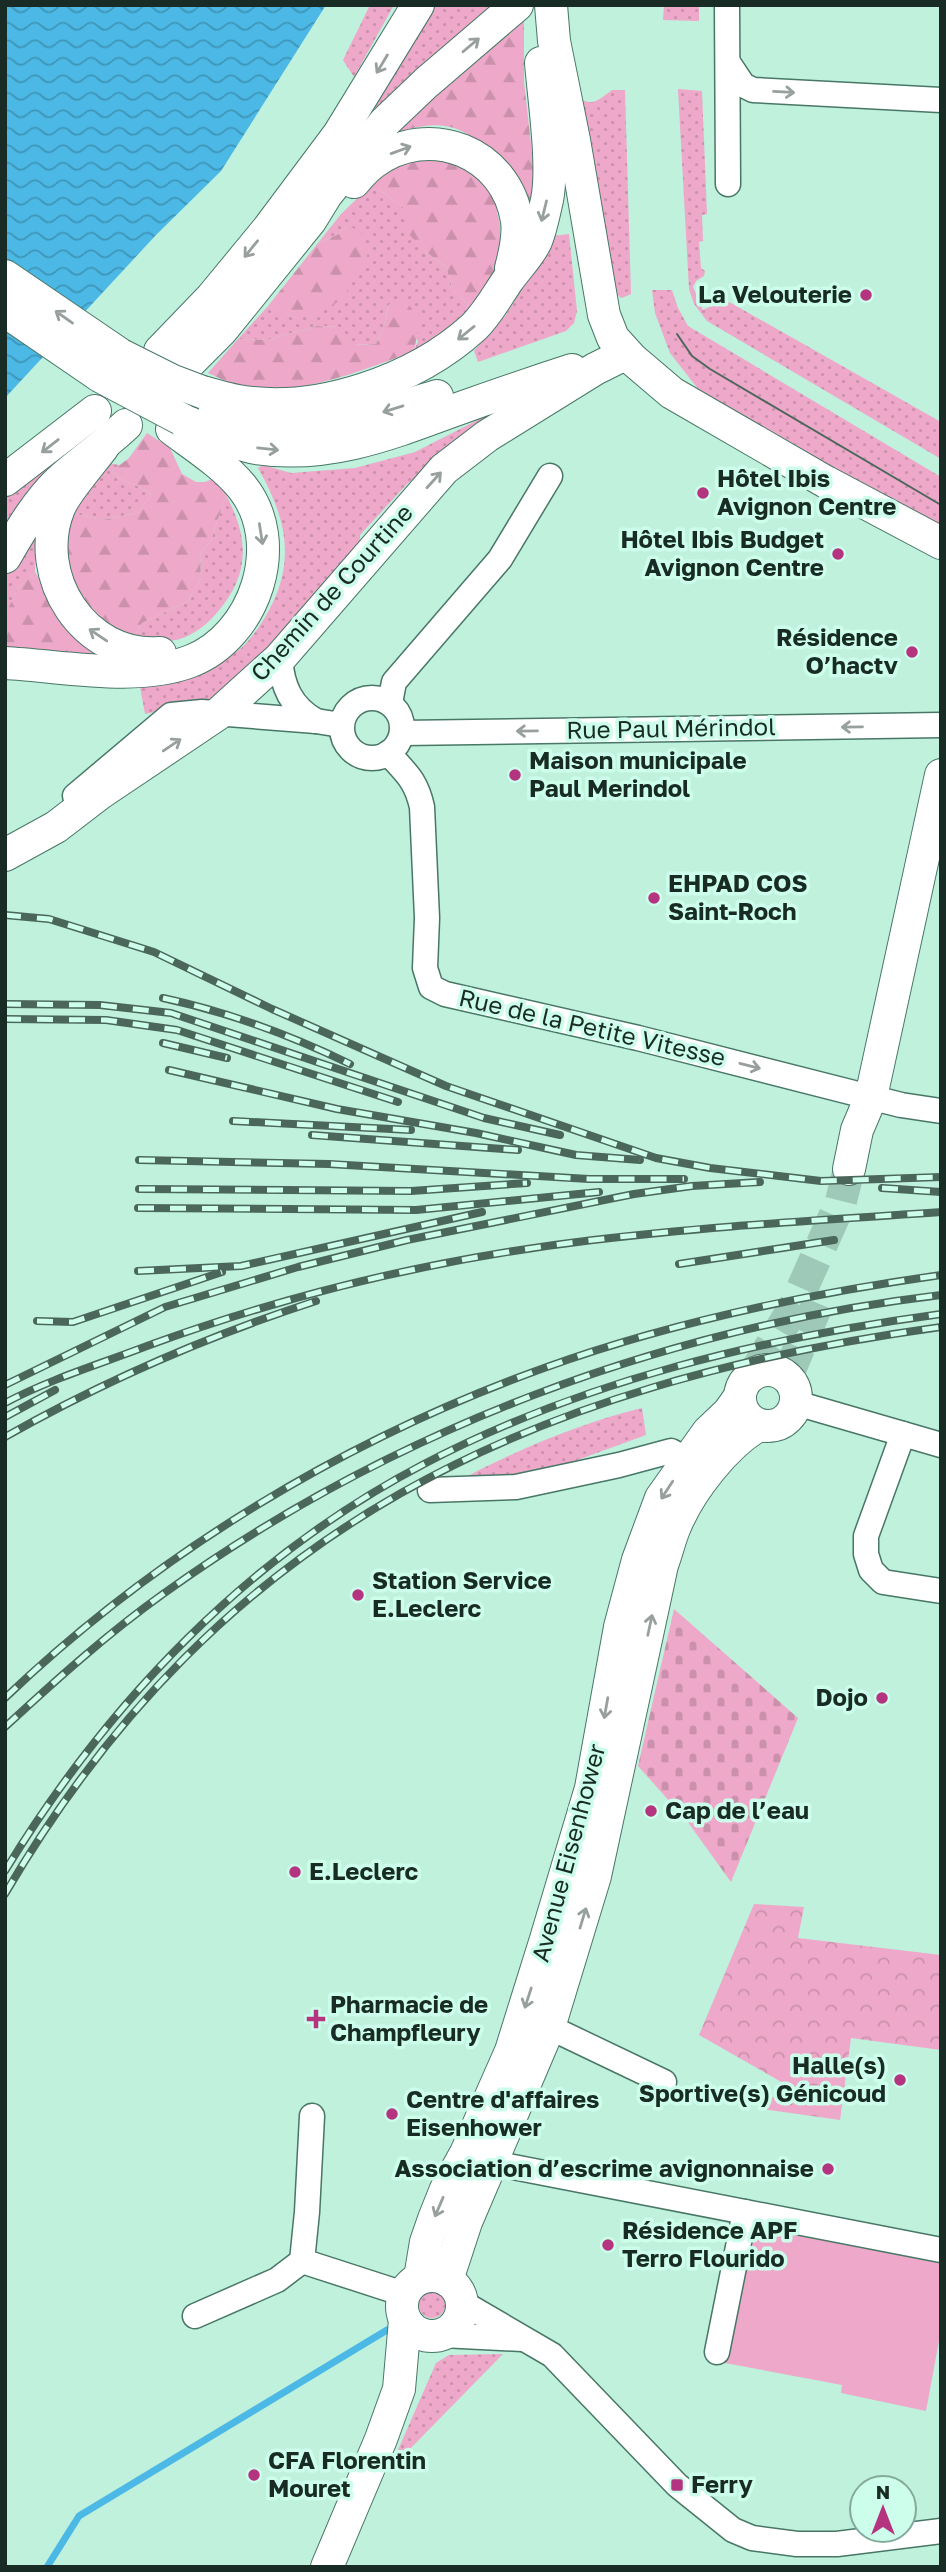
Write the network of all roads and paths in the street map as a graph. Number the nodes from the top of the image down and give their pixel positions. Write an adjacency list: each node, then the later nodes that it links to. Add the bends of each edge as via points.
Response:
1 (418, 5): 16 (main road, one-way to 16, via 340,134 220,288)
2 (517, 5): 10 (main road, one-way to 2, via 385,122)
3 (539, 5): 6 (main road)
4 (551, 5): 6 (main road)
5 (727, 5): 7 (street)
6 (547, 43): 12 (main road, one-way to 12, via 548,196 536,241); 14 (main road, via 604,314 613,338)
7 (729, 64): 8 (street, one-way to 8, via 743,85 753,90); 9 (street)
8 (941, 100)
9 (728, 184)
10 (310, 222): 12 (main road, one-way to 12, via 373,162 405,147 428,143 452,146 490,167 513,202 516,246); 16 (main road, via 221,331)
11 (5, 276): 15 (main road, one-way to 11)
12 (508, 280): 16 (main road, one-way to 16, via 475,326 441,353 362,390 281,403)
13 (5, 311): 15 (main road)
14 (628, 357): 16 (main road, via 528,383 375,439 304,450 254,447 218,436); 22 (main road, via 681,398); 25 (main road, Chemin de Courtine, one-way to 14, via 444,469 487,436 595,369)
15 (110, 366): 16 (main road, bridge); 16 (main road, bridge, via 173,381)
16 (182, 394): 24 (main road, one-way to 24, via 224,469 243,489 262,531 261,577)
17 (95, 411): 21 (main road, one-way to 21)
18 (126, 425): 19 (main road)
19 (103, 447): 23 (main road, via 38,505); 24 (main road, one-way to 19, via 179,651 151,653 124,650 77,619 53,571 53,525 60,505)
20 (550, 476): 27 (street, via 500,559 394,682)
21 (5, 480)
22 (941, 542)
23 (5, 557)
24 (231, 631): 26 (main road, via 214,649 154,670)
25 (280, 657): 28 (main road, Chemin de Courtine); 29 (street, via 289,696)
26 (5, 663)
27 (390, 703): 30 (street, via 374,697 358,700 349,706); 32 (street, via 400,716)
28 (218, 714): 29 (street); 34 (main road, Chemin de Courtine, via 56,827)
29 (317, 721): 30 (street)
30 (341, 725): 32 (street, via 345,744 369,758)
31 (931, 726): 32 (street, Rue Paul Mérindol, one-way to 32)
32 (395, 743): 35 (street, Rue de la Petite Vitesse, one-way to 35, via 419,789 422,807 428,918 425,968 431,987)
33 (941, 775): 35 (main road)
34 (5, 855)
35 (871, 1097): 36 (street); 37 (main road, via 874,1133)
36 (941, 1111)
37 (859, 1169)
38 (739, 1398): 39 (main road, via 747,1379 766,1369 787,1377); 40 (main road, via 741,1410); 43 (main road, Avenue Eisenhower)
39 (796, 1403): 40 (main road, via 783,1422); 41 (street)
40 (760, 1425): 46 (main road, Avenue Eisenhower, one-way to 40, via 596,1876 662,1565 676,1523 722,1456)
41 (903, 1434): 42 (street); 45 (street, via 866,1536 866,1555 871,1570 883,1582)
42 (941, 1445)
43 (688, 1460): 44 (street, via 671,1451 516,1487); 53 (main road, Avenue Eisenhower, one-way to 53, via 661,1498 638,1560 620,1627 591,1788 510,2052 433,2219 426,2242)
44 (430, 1490)
45 (941, 1591)
46 (549, 2027): 47 (street); 49 (main road, Avenue Eisenhower)
47 (664, 2082)
48 (312, 2116): 52 (street)
49 (493, 2164): 50 (street); 53 (main road, Avenue Eisenhower)
50 (745, 2212): 51 (street); 57 (street)
51 (941, 2250)
52 (302, 2261): 53 (street); 54 (street, via 277,2280)
53 (428, 2295): 55 (main road, via 417,2332); 55 (main road, Avenue Eisenhower, via 460,2319); 56 (street); 58 (main road, Avenue Eisenhower)
54 (195, 2316)
55 (437, 2335): 56 (street); 58 (main road, Avenue Eisenhower)
56 (524, 2339): 60 (street, via 552,2355 677,2485 733,2530)
57 (717, 2352)
58 (399, 2389): 61 (main road, Avenue Eisenhower)
59 (941, 2531): 60 (street)
60 (837, 2555)
61 (327, 2567)

